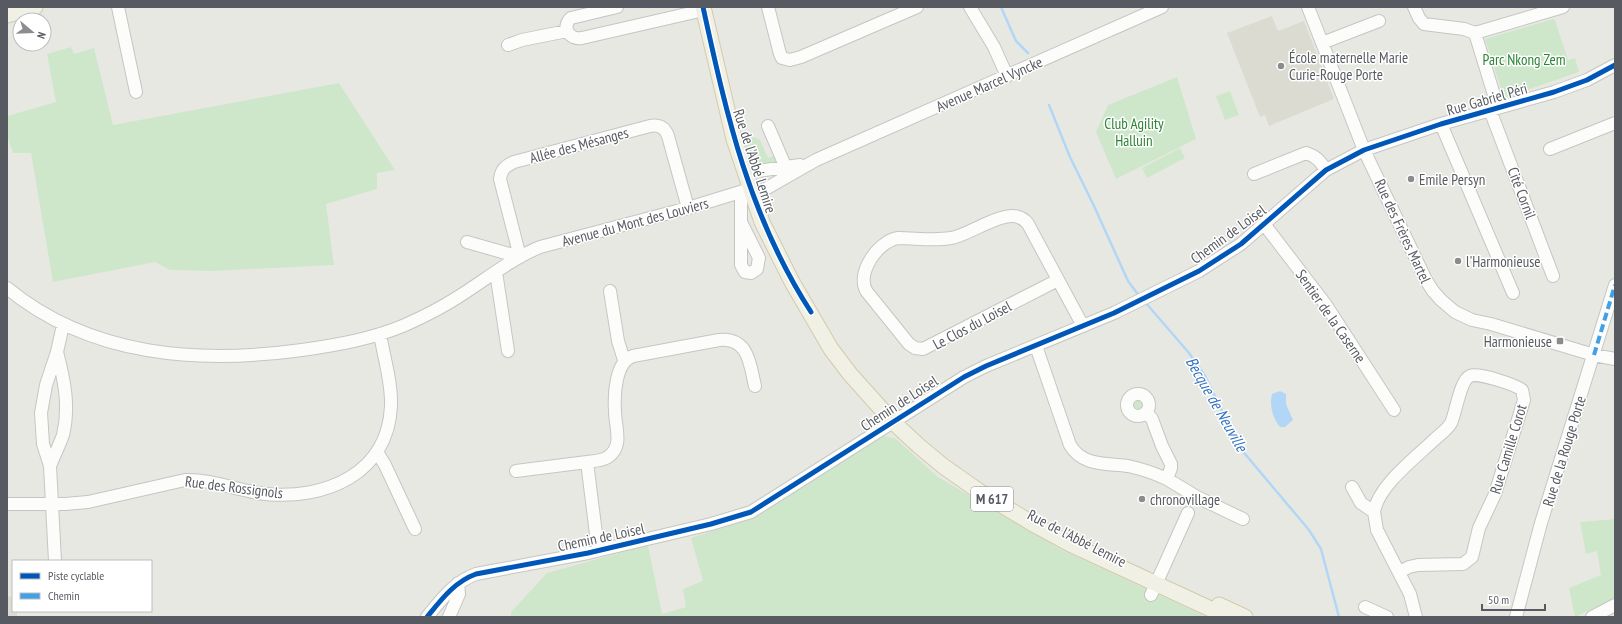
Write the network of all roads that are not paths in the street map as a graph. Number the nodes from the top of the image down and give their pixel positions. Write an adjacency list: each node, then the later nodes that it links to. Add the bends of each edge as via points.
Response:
1 (35, 7): 12 (main road)
2 (118, 7): 20 (street)
3 (617, 7): 14 (street, via 572,18 567,23)
4 (768, 7): 5 (street, via 780,54 782,58 790,60)
5 (917, 7)
6 (970, 7): 19 (street, via 994,47)
7 (1162, 7): 19 (street, Avenue Marcel Vyncke)
8 (1308, 7): 16 (street, Rue des Frères Martel)
9 (1414, 7): 15 (street, via 1424,24 1464,28)
10 (1564, 7): 15 (street)
11 (696, 10): 14 (street, via 578,38 571,37); 30 (main road, Rue de l'Abbé Lemire / M 617)
12 (7, 15)
13 (1379, 21): 16 (street)
14 (567, 31): 17 (street)
15 (1475, 33): 21 (street, Cité Cornil)
16 (1322, 43): 26 (street, Rue des Frères Martel)
17 (508, 45)
18 (1615, 65): 21 (street, Rue Gabriel Péri, via 1572,86)
19 (1006, 76): 27 (street, Avenue Marcel Vyncke)
20 (136, 92)
21 (1494, 109): 23 (street, Rue Gabriel Péri); 39 (street, Cité Cornil)
22 (1615, 123): 25 (street)
23 (1441, 124): 26 (street, Rue Gabriel Péri); 44 (street)
24 (768, 126): 28 (street)
25 (1550, 149)
26 (1364, 150): 29 (street, Chemin de Loisel); 51 (street, Rue des Frères Martel, via 1426,280 1441,300 1455,312 1472,320)
27 (816, 160): 28 (street, Avenue Marcel Vyncke); 32 (street, Avenue Marcel Vyncke)
28 (786, 168): 30 (street, Avenue Marcel Vyncke)
29 (1326, 170): 31 (street, via 1314,155 1306,153); 35 (street, Chemin de Loisel)
30 (744, 173): 32 (main road, Rue de l'Abbé Lemire / M 617)
31 (1254, 174)
32 (748, 192): 33 (street, Avenue du Mont des Louviers); 34 (street); 57 (main road, Rue de l'Abbé Lemire / M 617, via 784,267 811,312)
33 (688, 208): 37 (street, Avenue du Mont des Louviers, via 540,247); 37 (street, Allée des Mésanges, via 668,136 665,129 658,126 514,162 505,167 500,179)
34 (742, 224)
35 (1264, 224): 46 (street, Chemin de Loisel, via 1212,264 1180,282); 55 (street, Sentier de la Caserne, via 1326,306)
36 (467, 242): 37 (street)
37 (520, 257): 38 (street, Avenue du Mont des Louviers)
38 (496, 272): 47 (street, Avenue du Mont des Louviers, via 437,310); 49 (street)
39 (1553, 276)
40 (1058, 280): 40 (street, Le Clos du Loisel, via 1028,224 1023,218 1013,215 953,238 891,240 875,252 863,284 909,344 923,349); 46 (street, Le Clos du Loisel)
41 (1615, 285): 51 (street, Rue de la Rouge Porte)
42 (7, 288): 45 (street, Avenue du Mont des Louviers, via 29,306)
43 (610, 291): 53 (street, via 618,341)
44 (1513, 293)
45 (63, 325): 47 (street, Avenue du Mont des Louviers, via 119,344 202,356 280,353 335,345); 50 (street)
46 (1083, 326): 48 (street, Chemin de Loisel)
47 (380, 334): 58 (street, Rue des Rossignols, via 391,394 391,408 388,428)
48 (1036, 346): 57 (street, Chemin de Loisel, via 969,374); 62 (street, via 1075,453 1092,462 1136,468)
49 (508, 351)
50 (57, 352): 60 (street, via 46,385 41,413 43,444); 60 (street, via 65,385 66,411 63,433)
51 (1594, 355): 52 (street, Rue des Frères Martel); 83 (street, Rue de la Rouge Porte, via 1541,523)
52 (1615, 359)
53 (624, 360): 54 (street, via 633,356 728,340 737,343 746,352); 59 (street, via 619,369 617,383 616,447 606,459)
54 (755, 386)
55 (1394, 410)
56 (1146, 412): 62 (street, via 1152,419 1171,464)
57 (897, 419): 70 (street, Chemin de Loisel, via 751,512 707,526); 74 (main road, Rue de l'Abbé Lemire / M 617, via 946,460 1012,504)
58 (376, 452): 65 (street, Rue des Rossignols, via 364,467 348,479 329,488 310,492 266,494 205,481 185,480 88,502); 69 (street, via 386,464)
59 (587, 462): 61 (street); 70 (street)
60 (50, 466): 65 (street)
61 (516, 471)
62 (1166, 479): 68 (street)
63 (1352, 486): 66 (street, via 1361,504)
64 (7, 504): 65 (street, Rue des Rossignols)
65 (52, 504): 71 (street)
66 (1374, 512): 72 (street, via 1377,530); 72 (street, Rue Camille Corot, via 1378,498 1394,478 1450,423 1468,377 1480,375 1517,386 1522,390 1524,400 1495,494 1479,528 1472,557 1463,564 1418,565)
67 (1188, 513): 74 (street)
68 (1243, 519)
69 (415, 529)
70 (598, 550): 73 (street, Chemin de Loisel, via 482,573)
71 (56, 560)
72 (1398, 572): 82 (street, via 1412,599)
73 (458, 583): 77 (street, Chemin de Loisel); 78 (street, via 459,594)
74 (1155, 585): 79 (main road, Rue de l'Abbé Lemire / M 617); 80 (main road, Rue de l'Abbé Lemire / M 617)
75 (1615, 605): 84 (street)
76 (1365, 607): 81 (street)
77 (427, 617)
78 (449, 617)
79 (1228, 617)
80 (1245, 617)
81 (1387, 617)
82 (1416, 617)
83 (1516, 617)
84 (1592, 617)

